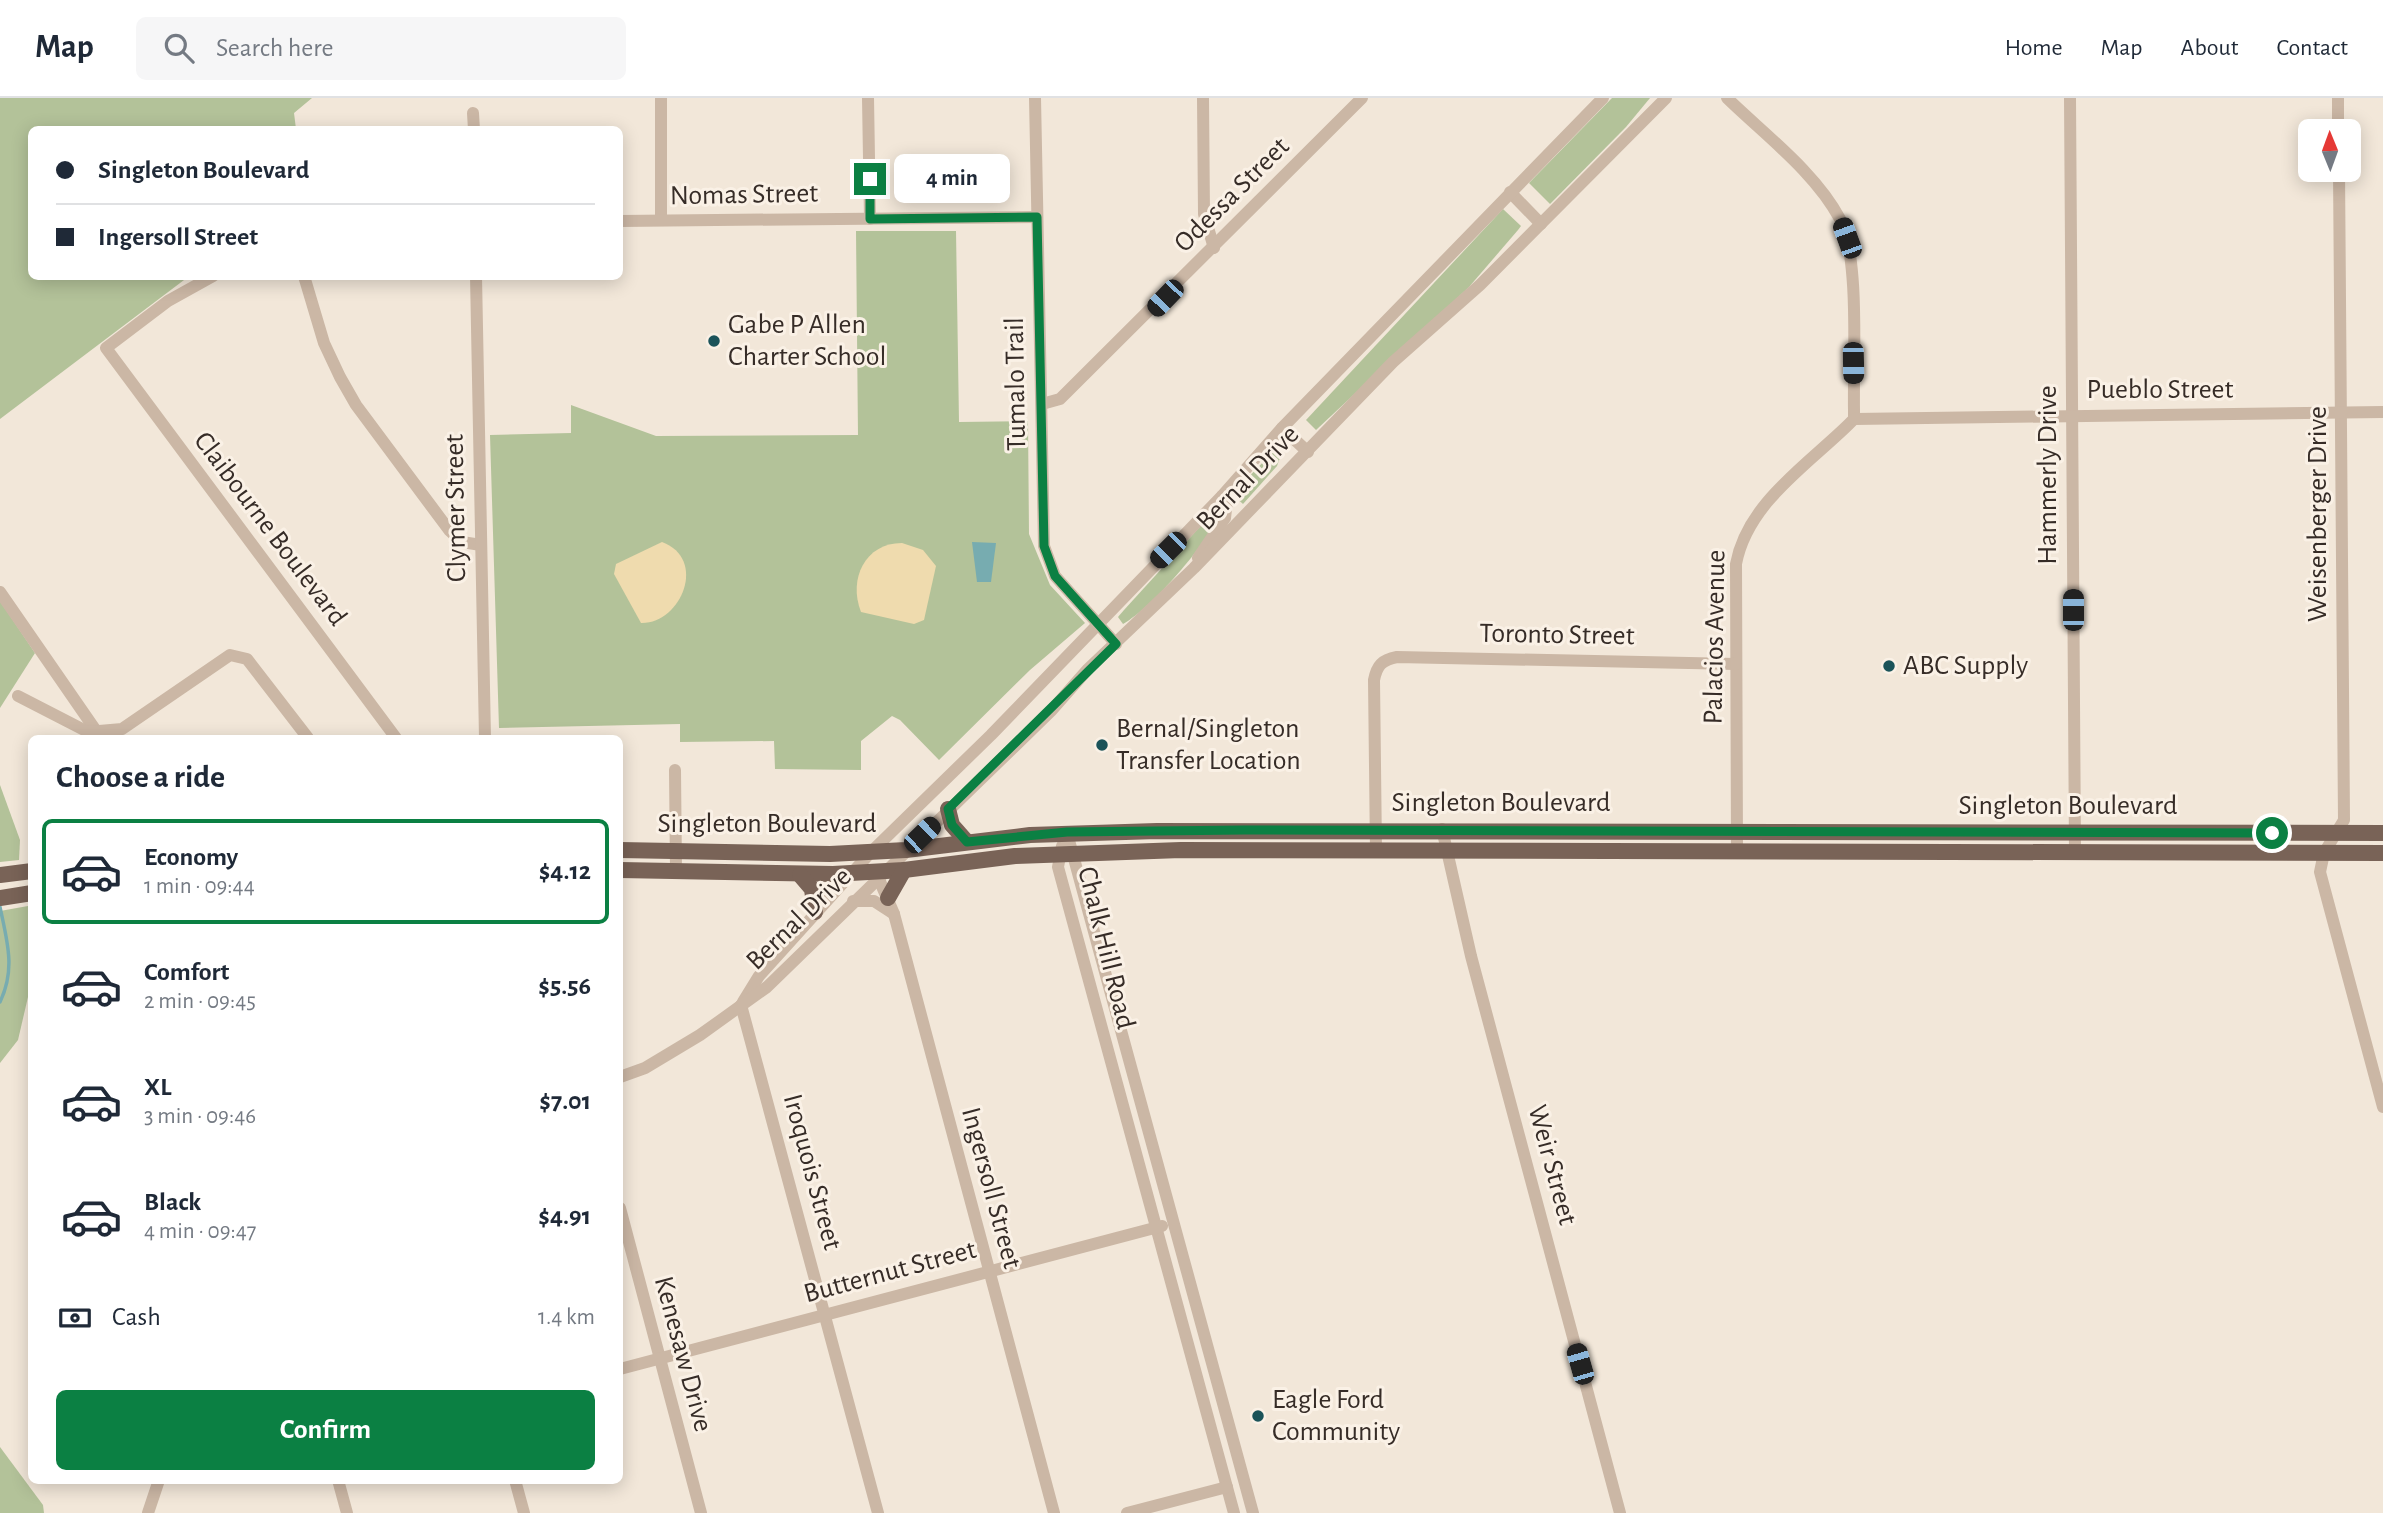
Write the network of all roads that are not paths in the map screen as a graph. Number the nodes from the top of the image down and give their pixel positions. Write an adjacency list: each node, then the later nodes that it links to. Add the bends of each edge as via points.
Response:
1 (661, 98): 18 (street)
2 (868, 98): 17 (street)
3 (1035, 98): 16 (street, Tumalo Trail)
4 (1203, 98): 21 (street, via 1204,214)
5 (1362, 98): 21 (street, Odessa Street)
6 (1603, 98): 15 (street, Bernal Drive)
7 (1666, 98): 20 (street, Bernal Drive)
8 (1727, 98): 29 (street, via 1810,179 1841,221 1852,268)
9 (2070, 98): 28 (street, Hammerly Drive)
10 (2338, 98): 12 (street)
11 (474, 113): 13 (street)
12 (2338, 119)
13 (474, 126)
14 (2339, 182): 27 (street, Weisenberger Drive)
15 (1510, 192): 20 (street); 30 (street, Bernal Drive, via 1401,310)
16 (1037, 217): 17 (street, Nomas Street); 25 (street, Tumalo Trail)
17 (870, 219): 18 (street, Nomas Street)
18 (662, 220): 19 (street, Nomas Street)
19 (623, 221)
20 (1541, 224): 31 (street, Bernal Drive, via 1393,362)
21 (1214, 248): 25 (street, Odessa Street, via 1060,399)
22 (206, 280): 44 (street, Claibourne Boulevard, via 167,301 106,348)
23 (305, 280): 33 (street, via 324,343 356,405 449,530 462,542)
24 (476, 280): 33 (street, Clymer Street)
25 (1042, 404): 36 (street, Tumalo Trail, via 1044,546 1055,576)
26 (2383, 412): 27 (street, Pueblo Street)
27 (2342, 413): 28 (street, Pueblo Street); 54 (street, Weisenberger Drive, via 2344,820)
28 (2072, 415): 29 (street, Pueblo Street); 53 (street, Hammerly Drive)
29 (1854, 419): 38 (street, Palacios Avenue, via 1758,511 1740,541)
30 (1282, 428): 31 (street); 32 (street, Bernal Drive)
31 (1308, 452): 34 (street, Bernal Drive)
32 (1222, 496): 34 (street, via 1227,501 1225,518 1201,549); 36 (street, Bernal Drive)
33 (481, 545): 45 (street, Clymer Street)
34 (1194, 568): 37 (street, Bernal Drive)
35 (0, 592): 41 (street)
36 (1098, 622): 37 (street, Tumalo Trail); 64 (street, Bernal Drive)
37 (1116, 644): 47 (street, Bernal Drive)
38 (1736, 664): 48 (street, Toronto Street, via 1397,657 1379,664 1374,680); 50 (street, Palacios Avenue)
39 (18, 696): 40 (street)
40 (97, 735)
41 (99, 735)
42 (103, 735): 43 (street, via 121,729 230,655 247,659)
43 (306, 735)
44 (394, 735)
45 (485, 735)
46 (675, 770): 59 (street)
47 (948, 809): 56 (main road, via 952,825); 57 (street, Bernal Drive)
48 (1376, 829): 49 (main road, Singleton Boulevard); 52 (main road, Singleton Boulevard); 60 (street)
49 (1442, 829): 50 (main road, Singleton Boulevard); 61 (street, Weir Street)
50 (1737, 830): 51 (main road, Singleton Boulevard); 62 (street, Palacios Avenue)
51 (1826, 830): 53 (main road, Singleton Boulevard); 63 (main road)
52 (1067, 832): 56 (main road, Singleton Boulevard); 66 (street, Chalk Hill Road)
53 (2075, 832): 54 (main road, Singleton Boulevard); 65 (street, Hammerly Drive)
54 (2337, 833): 55 (main road, Singleton Boulevard); 67 (street, Weisenberger Drive)
55 (2383, 833)
56 (967, 842): 57 (main road, Singleton Boulevard)
57 (906, 849): 64 (main road, Singleton Boulevard); 74 (street, Bernal Drive)
58 (623, 850): 59 (main road, Singleton Boulevard)
59 (677, 850): 64 (main road, Singleton Boulevard, via 760,855); 71 (street)
60 (1376, 850): 61 (main road, Singleton Boulevard); 66 (main road, Singleton Boulevard)
61 (1444, 850): 62 (main road, Singleton Boulevard); 110 (street, Weir Street)
62 (1737, 850): 63 (main road, Singleton Boulevard)
63 (1826, 850): 65 (main road, Singleton Boulevard)
64 (871, 852): 73 (street, Bernal Drive)
65 (2075, 852): 67 (main road, Singleton Boulevard)
66 (1066, 853): 70 (main road, Singleton Boulevard); 87 (street, Chalk Hill Road); 88 (street, Chalk Hill Road, via 1058,867)
67 (2324, 853): 68 (main road, Singleton Boulevard); 85 (street, via 2320,872)
68 (2383, 853)
69 (623, 870): 71 (main road, Singleton Boulevard)
70 (904, 870): 74 (main road, Singleton Boulevard); 79 (main road)
71 (676, 871): 76 (main road, Singleton Boulevard)
72 (25, 872): 75 (main road)
73 (851, 873): 74 (main road, Singleton Boulevard); 76 (main road, Singleton Boulevard); 81 (street, Bernal Drive)
74 (881, 874): 79 (street, Ingersoll Street); 80 (street, Bernal Drive)
75 (0, 875)
76 (800, 875): 81 (main road, via 812,889)
77 (26, 894): 78 (main road)
78 (0, 898)
79 (888, 898): 82 (street, Ingersoll Street)
80 (853, 901): 82 (street, via 874,901); 83 (street, Bernal Drive, via 767,987)
81 (815, 912): 83 (street, Bernal Drive, via 759,976)
82 (894, 914): 89 (street, Ingersoll Street)
83 (741, 1005): 84 (street, Bernal Drive, via 656,1061); 90 (street, Iroquois Street)
84 (623, 1076)
85 (2383, 1107)
86 (623, 1220): 91 (street, Kenesaw Drive)
87 (1172, 1223): 88 (street, Butternut Street); 93 (street, Chalk Hill Road)
88 (1154, 1227): 89 (street, Butternut Street); 94 (street, Chalk Hill Road)
89 (988, 1271): 90 (street, Butternut Street); 106 (street, Ingersoll Street)
90 (825, 1315): 91 (street, Butternut Street); 105 (street, Iroquois Street)
91 (658, 1359): 92 (street, Butternut Street); 104 (street, Kenesaw Drive)
92 (623, 1367)
93 (1221, 1397): 94 (street); 95 (street, Chalk Hill Road)
94 (1204, 1401): 96 (street, Chalk Hill Road)
95 (1231, 1433): 96 (street); 109 (street, Chalk Hill Road)
96 (1213, 1437): 100 (street, Chalk Hill Road)
97 (158, 1484): 101 (street)
98 (339, 1484): 102 (street)
99 (516, 1484): 103 (street)
100 (1227, 1487): 107 (street); 108 (street, Chalk Hill Road)
101 (148, 1513)
102 (347, 1513)
103 (524, 1513)
104 (701, 1513)
105 (878, 1513)
106 (1054, 1513)
107 (1127, 1513)
108 (1234, 1513)
109 (1253, 1513)
110 (1620, 1513)

